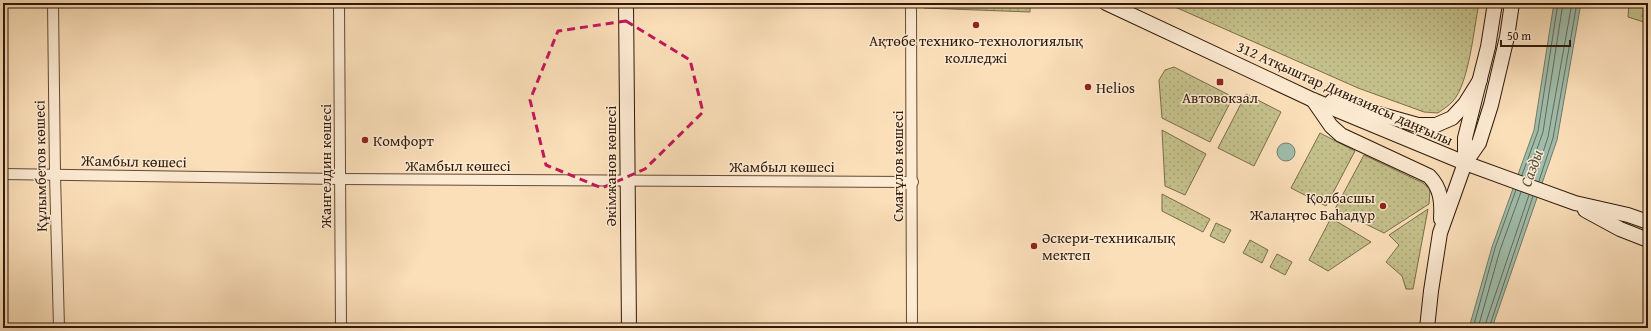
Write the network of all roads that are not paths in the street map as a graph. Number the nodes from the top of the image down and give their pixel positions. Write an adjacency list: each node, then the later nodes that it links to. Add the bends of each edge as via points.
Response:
1 (54, 3): 12 (street, Құлымбетов көшесі)
2 (339, 3): 13 (street, Жангелдин көшесі)
3 (626, 3): 14 (main road, Әкімжанов көшесі)
4 (911, 3): 15 (street, Смағұлов көшесі)
5 (1106, 3): 9 (main road, 312 Атқыштар Дивизиясы даңғылы)
6 (1495, 3): 8 (main road)
7 (1512, 3): 10 (main road, via 1491,105 1479,143)
8 (1480, 80): 9 (main road, via 1465,104 1452,118 1436,125 1418,125 1350,105); 10 (main road, via 1465,138)
9 (1313, 100): 10 (main road, 312 Атқыштар Дивизиясы даңғылы); 18 (main road, via 1331,126 1341,135 1429,176 1435,182 1441,199)
10 (1465, 164): 16 (main road, 312 Атқыштар Дивизиясы даңғылы); 18 (main road)
11 (3, 174): 12 (street, Жамбыл көшесі)
12 (55, 175): 13 (street, Жамбыл көшесі); 20 (street, Құлымбетов көшесі)
13 (340, 179): 14 (street, Жамбыл көшесі); 21 (street, Жангелдин көшесі)
14 (627, 181): 15 (street, Жамбыл көшесі); 22 (main road, Әкімжанов көшесі)
15 (912, 182): 23 (street, Смағұлов көшесі)
16 (1575, 203): 17 (main road, 312 Атқыштар Дивизиясы даңғылы); 19 (main road, 312 Атқыштар Дивизиясы даңғылы, via 1620,229)
17 (1648, 222)
18 (1440, 233): 24 (main road, via 1430,291)
19 (1648, 240)
20 (59, 328)
21 (341, 328)
22 (629, 328)
23 (912, 328)
24 (1427, 328)

